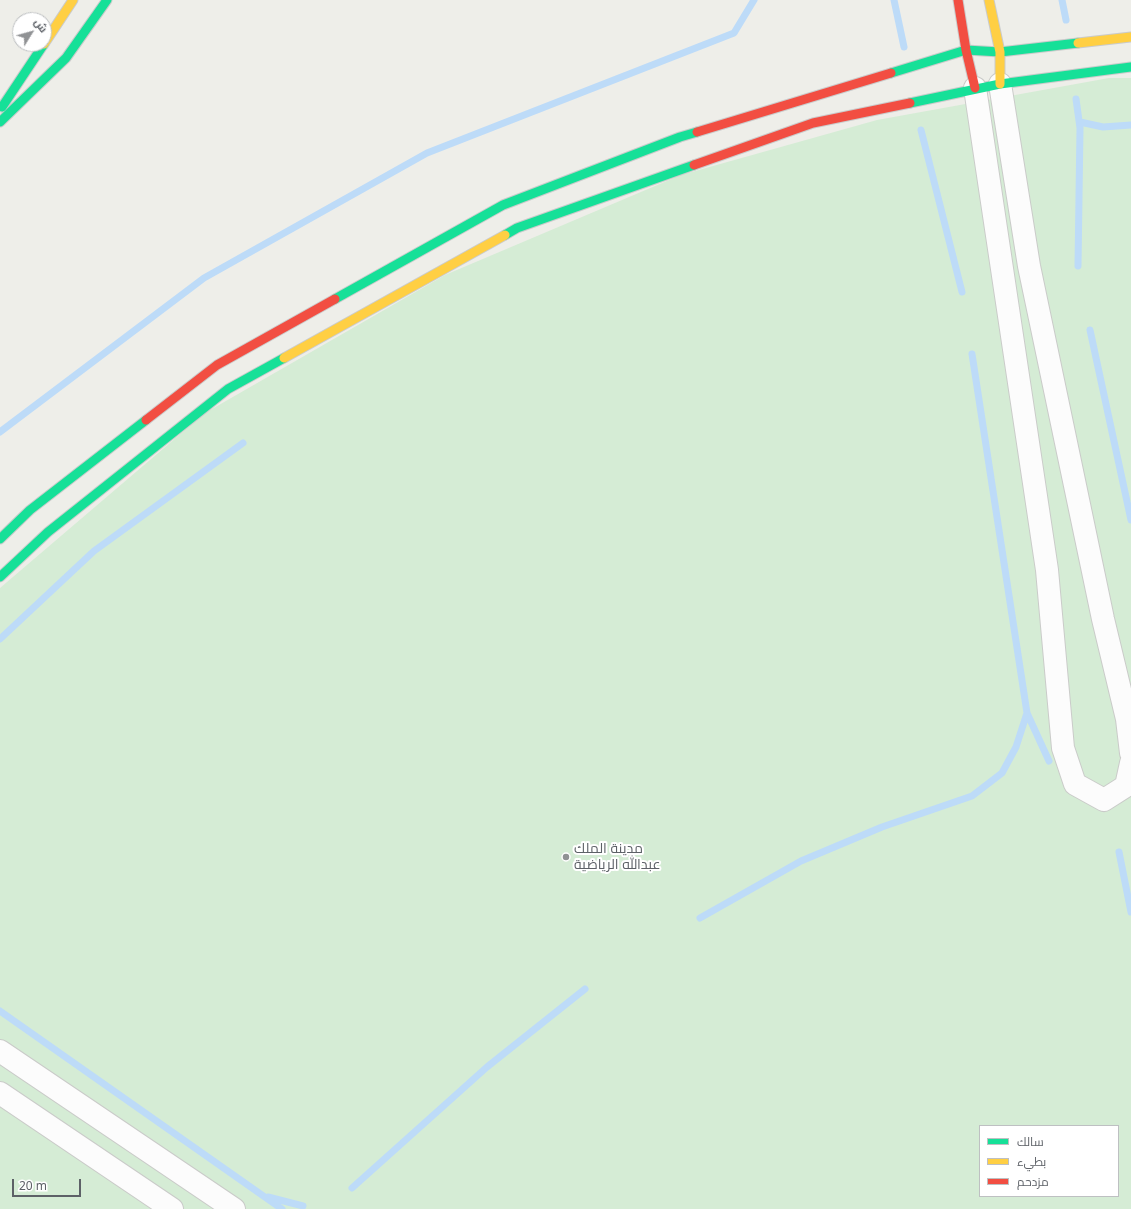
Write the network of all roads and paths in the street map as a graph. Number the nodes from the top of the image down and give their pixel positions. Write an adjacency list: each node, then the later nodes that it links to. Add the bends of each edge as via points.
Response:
1 (73, 0): 5 (main road)
2 (107, 0): 14 (main road, via 66,58)
3 (958, 0): 7 (main road)
4 (989, 0): 9 (main road)
5 (52, 32)
6 (1131, 37): 9 (main road)
7 (966, 50): 9 (main road); 12 (main road); 15 (main road, via 680,137 503,204 217,365 30,510)
8 (39, 52): 13 (main road)
9 (1000, 52): 11 (main road)
10 (1131, 67): 11 (main road)
11 (1000, 84): 12 (main road); 17 (street, via 1029,266 1103,619 1127,719)
12 (974, 88): 16 (main road, via 813,123 517,228 228,389 48,532); 18 (street, via 1047,570 1063,748 1075,784 1104,800 1126,786)
13 (0, 110)
14 (0, 122)
15 (0, 539)
16 (0, 577)
17 (1131, 753)
18 (1131, 763)
19 (0, 1052): 22 (street)
20 (0, 1093): 21 (street)
21 (172, 1209)
22 (234, 1209)

